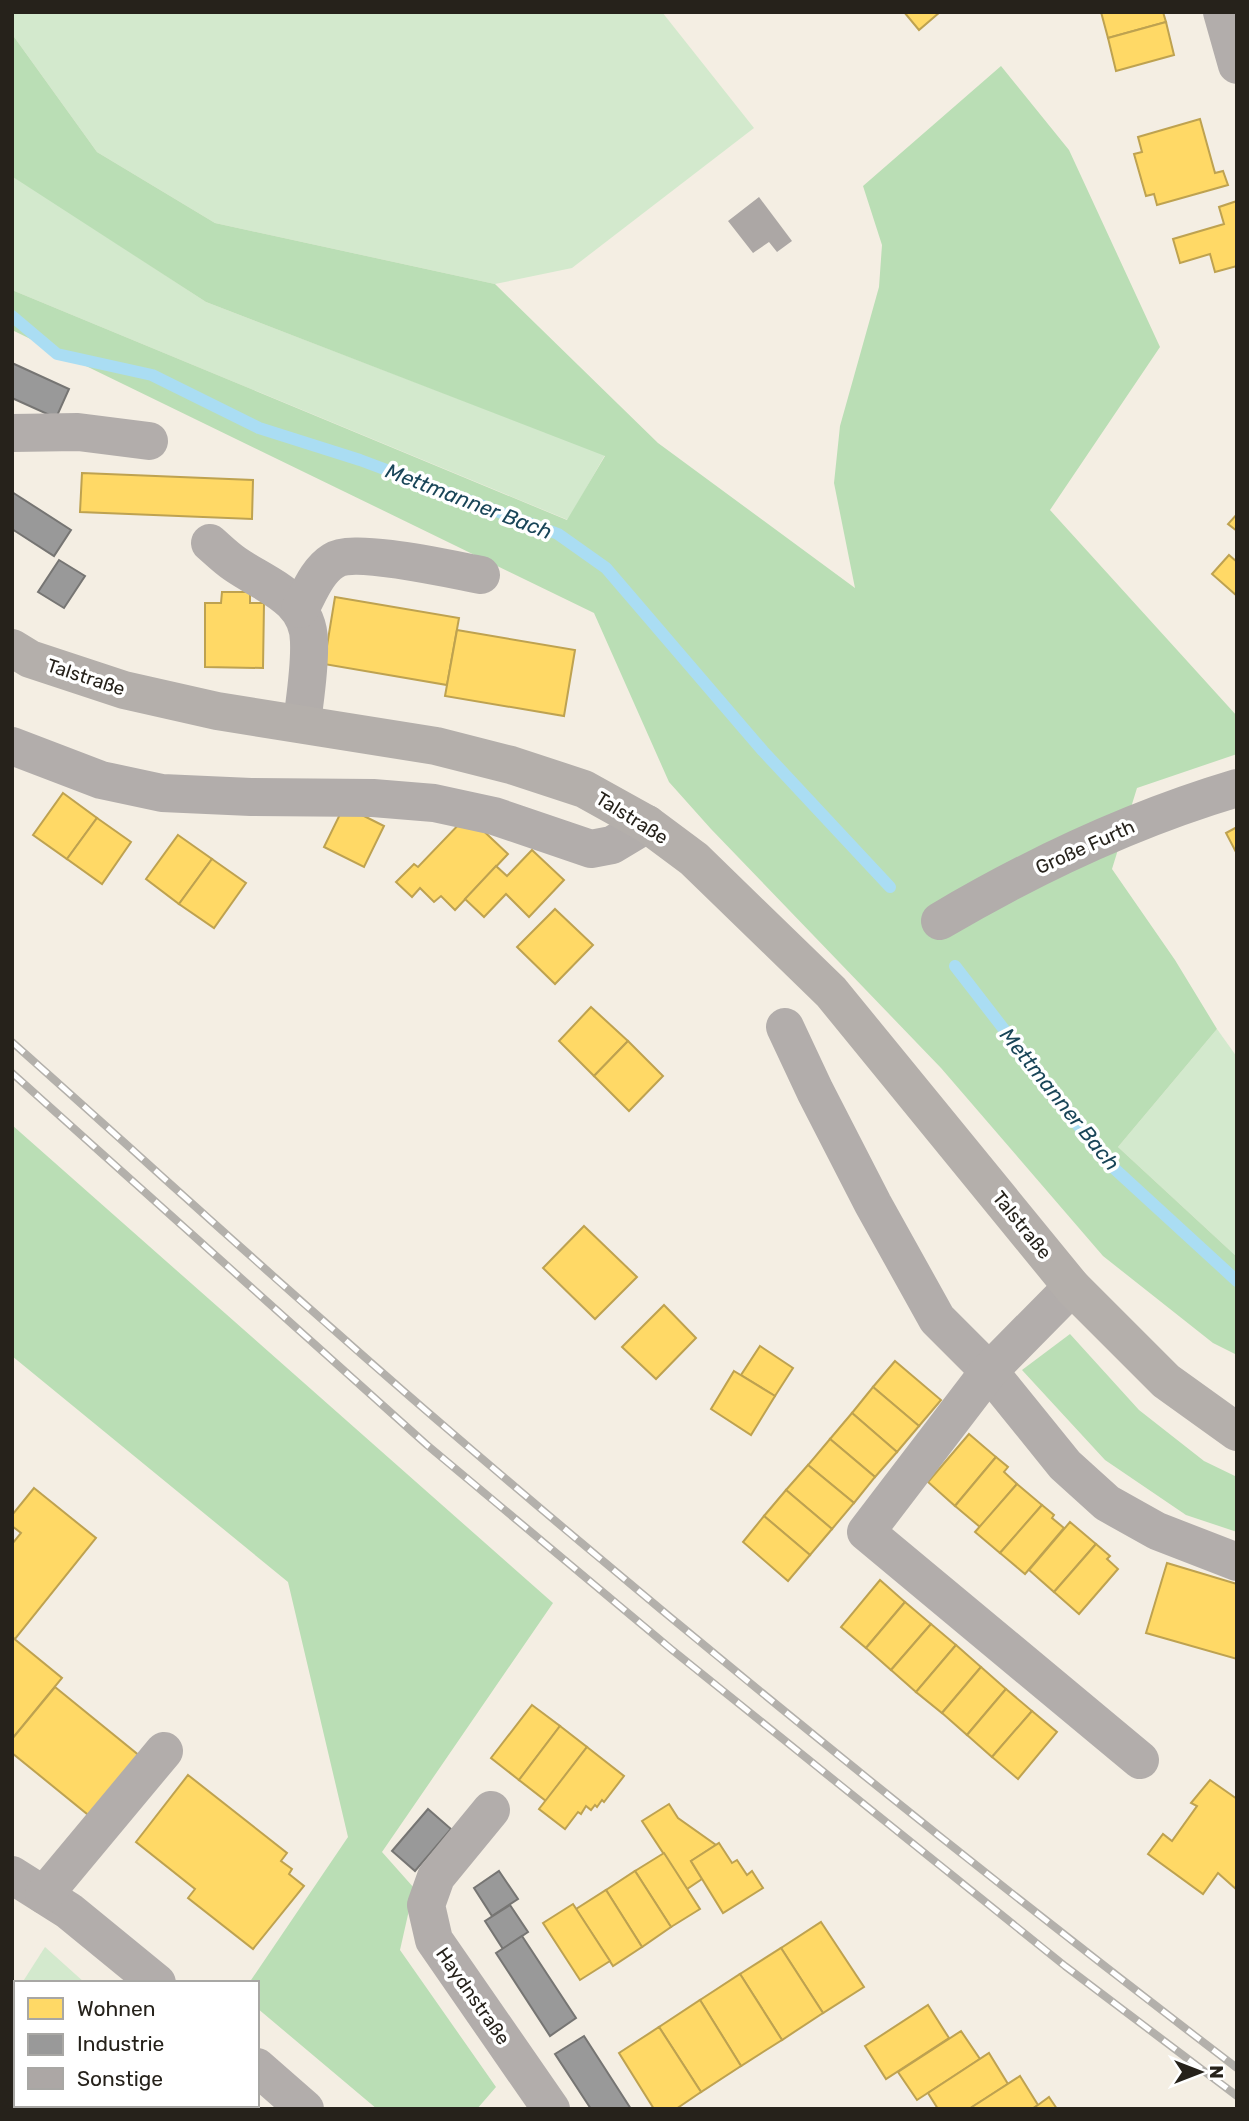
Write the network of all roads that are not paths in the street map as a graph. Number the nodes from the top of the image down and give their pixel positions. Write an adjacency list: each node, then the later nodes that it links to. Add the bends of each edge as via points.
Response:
1 (1222, 12): 2 (street)
2 (1237, 65)
3 (12, 433): 4 (street, via 78,432)
4 (149, 441)
5 (210, 543): 7 (street)
6 (481, 575): 7 (street, via 361,555 337,558 325,566)
7 (300, 609): 9 (street, via 310,642)
8 (12, 648): 9 (main road, Talstraße, via 30,659 124,690 217,711)
9 (302, 723): 12 (main road, Talstraße, via 436,746 511,765 584,789)
10 (12, 746): 12 (street, via 101,780 162,793 434,803 494,816 592,849 612,845)
11 (1237, 788): 13 (street, Große Furth, via 1182,804 1045,863)
12 (647, 824): 15 (main road, Talstraße, via 694,859 831,992)
13 (940, 921)
14 (785, 1027): 16 (street, via 937,1320)
15 (1072, 1287): 16 (street); 17 (main road, Talstraße, via 1166,1381)
16 (989, 1371): 18 (street, via 1065,1465 1107,1503 1157,1531); 20 (street, via 866,1532)
17 (1237, 1432)
18 (1237, 1562)
19 (164, 1751): 23 (street)
20 (1140, 1760)
21 (491, 1810): 27 (street, Haydnstraße, via 436,1877 426,1905 434,1940)
22 (12, 1875): 23 (street)
23 (44, 1895): 24 (street)
24 (155, 1981)
25 (259, 2069): 26 (street)
26 (300, 2107)
27 (551, 2109)

